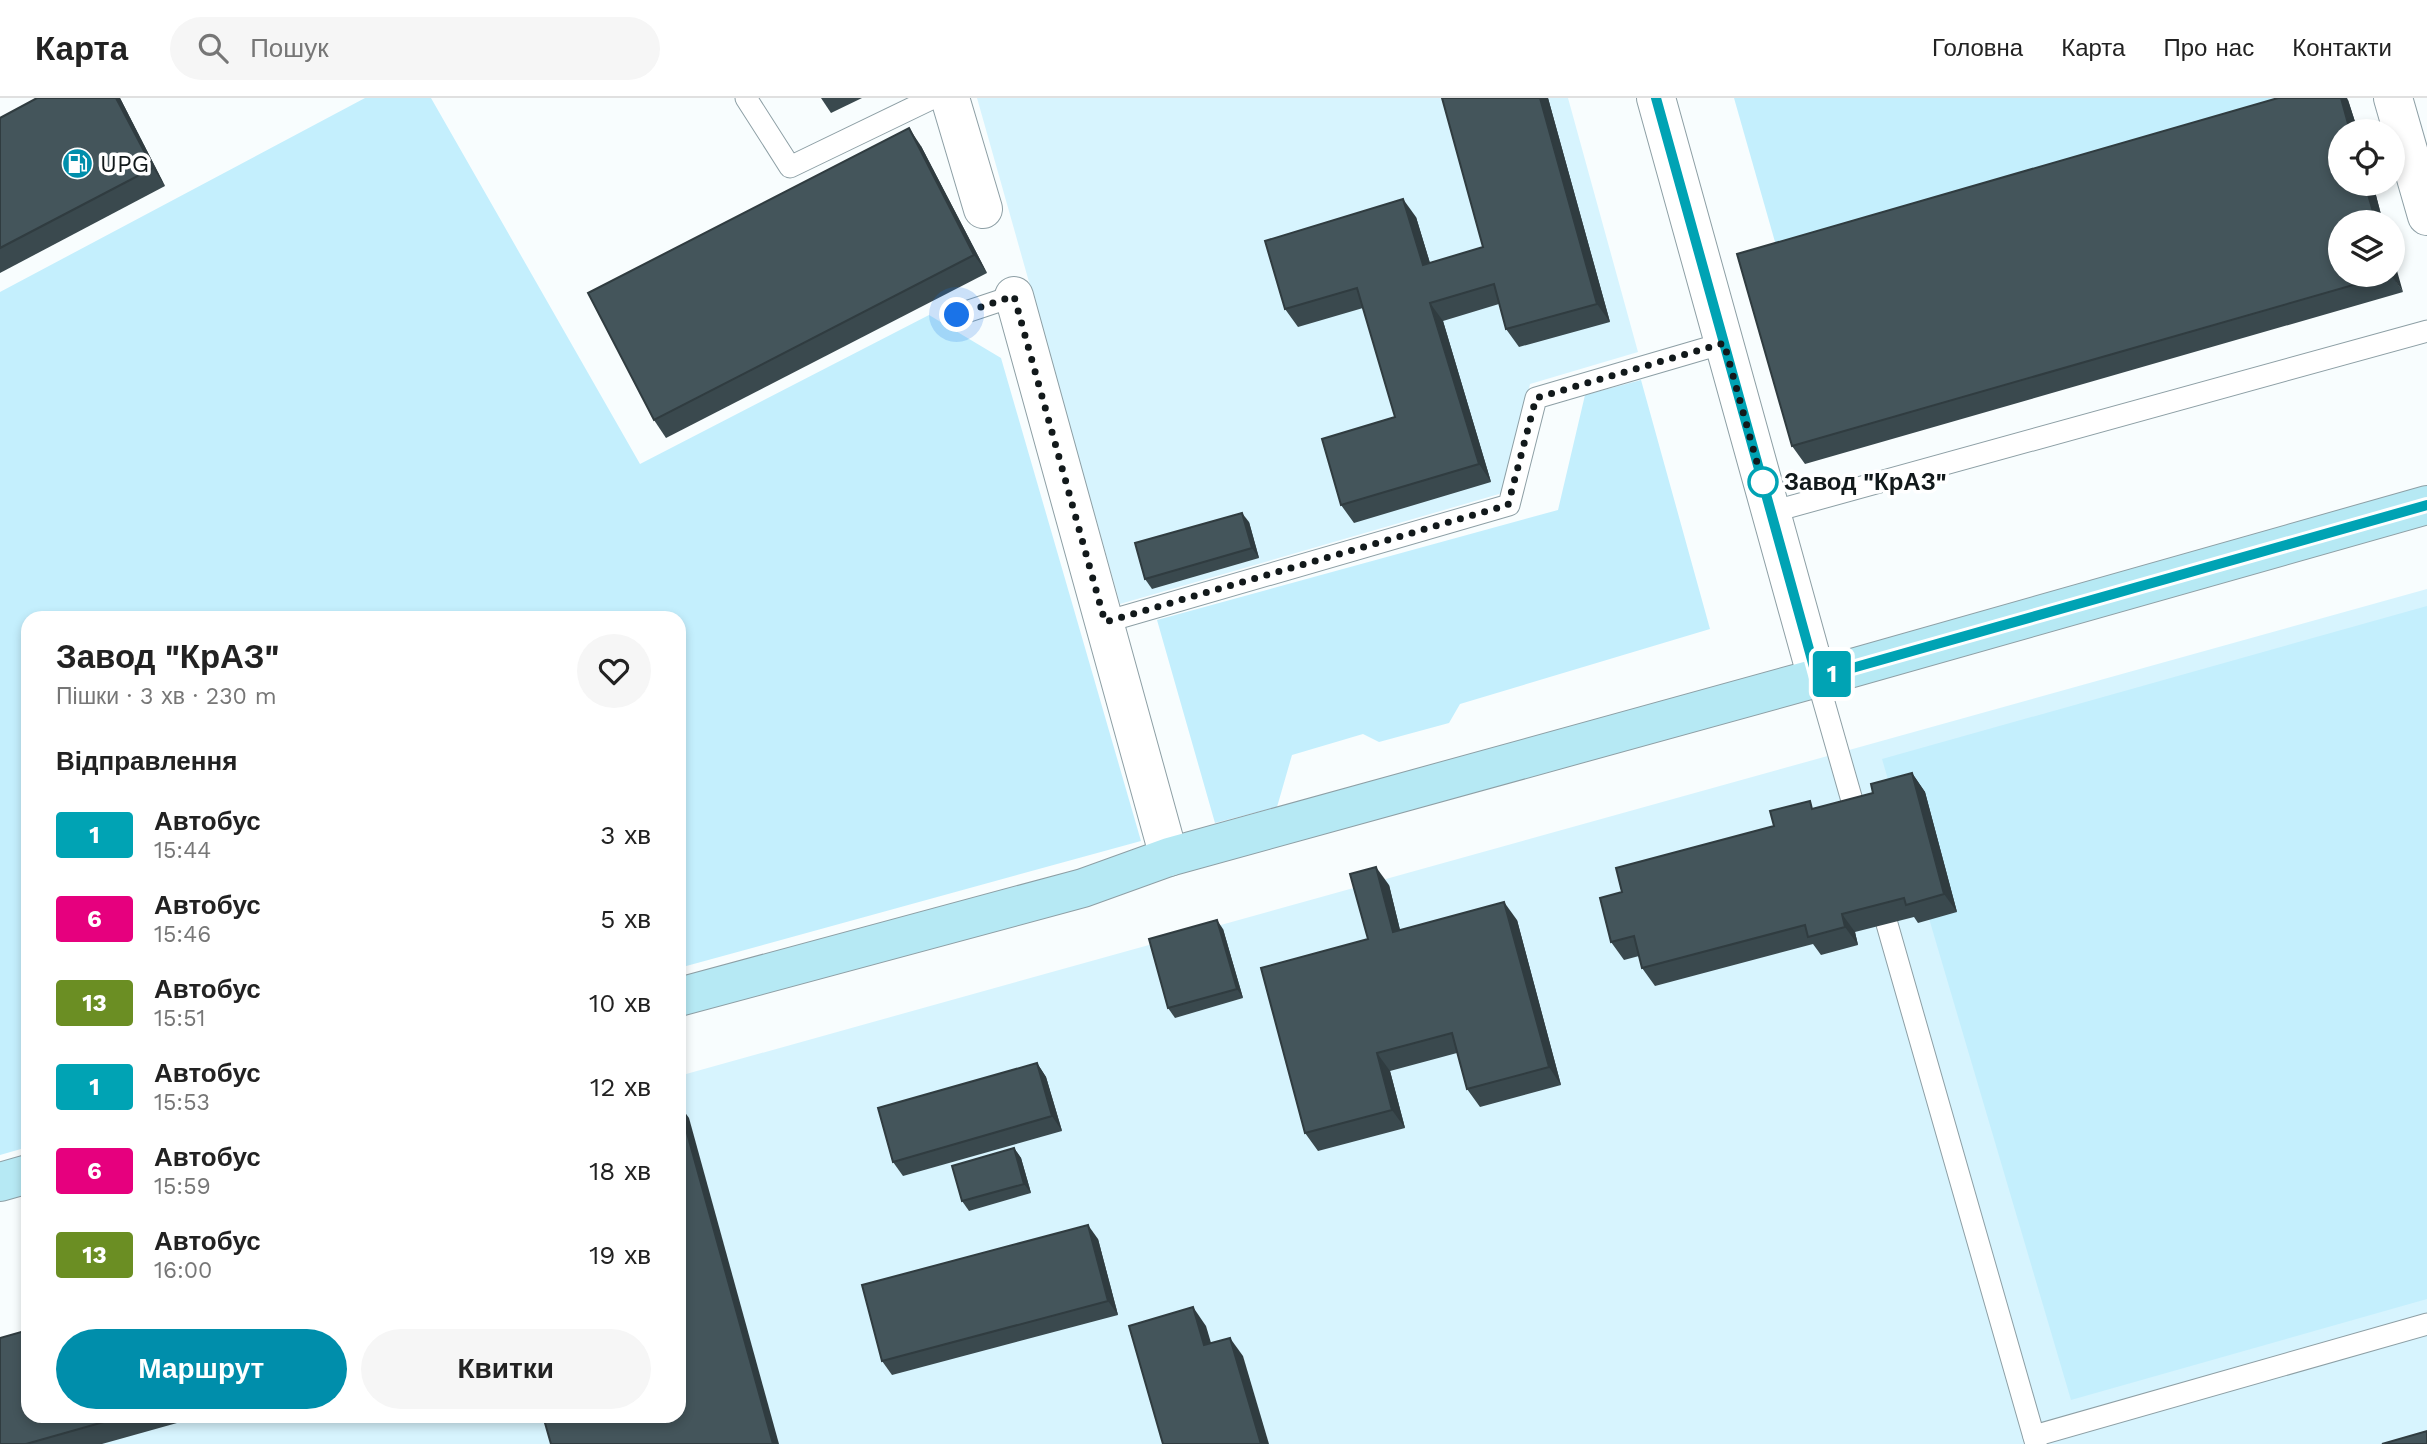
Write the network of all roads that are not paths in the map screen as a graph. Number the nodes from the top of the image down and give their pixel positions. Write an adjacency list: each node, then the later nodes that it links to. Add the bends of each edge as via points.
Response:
1 (746, 98): 2 (lane, via 790,167)
2 (933, 98)
3 (950, 98): 6 (street)
4 (1656, 98): 11 (street)
5 (2393, 98): 7 (street)
6 (983, 209)
7 (2427, 216)
8 (1014, 296): 9 (lane); 14 (street)
9 (957, 315)
10 (2427, 331): 13 (lane)
11 (1724, 343): 13 (street); 14 (lane, via 1536,398 1508,505)
12 (2427, 505): 15 (street)
13 (1771, 512): 15 (street)
14 (1105, 622): 17 (street)
15 (1817, 678): 16 (lane); 17 (street)
16 (1857, 818)
17 (1169, 857): 19 (street, via 1083,888)
18 (1887, 924): 23 (lane)
19 (686, 996)
20 (21, 1176): 21 (street)
21 (0, 1182)
22 (2427, 1324): 23 (lane)
23 (2035, 1440)

